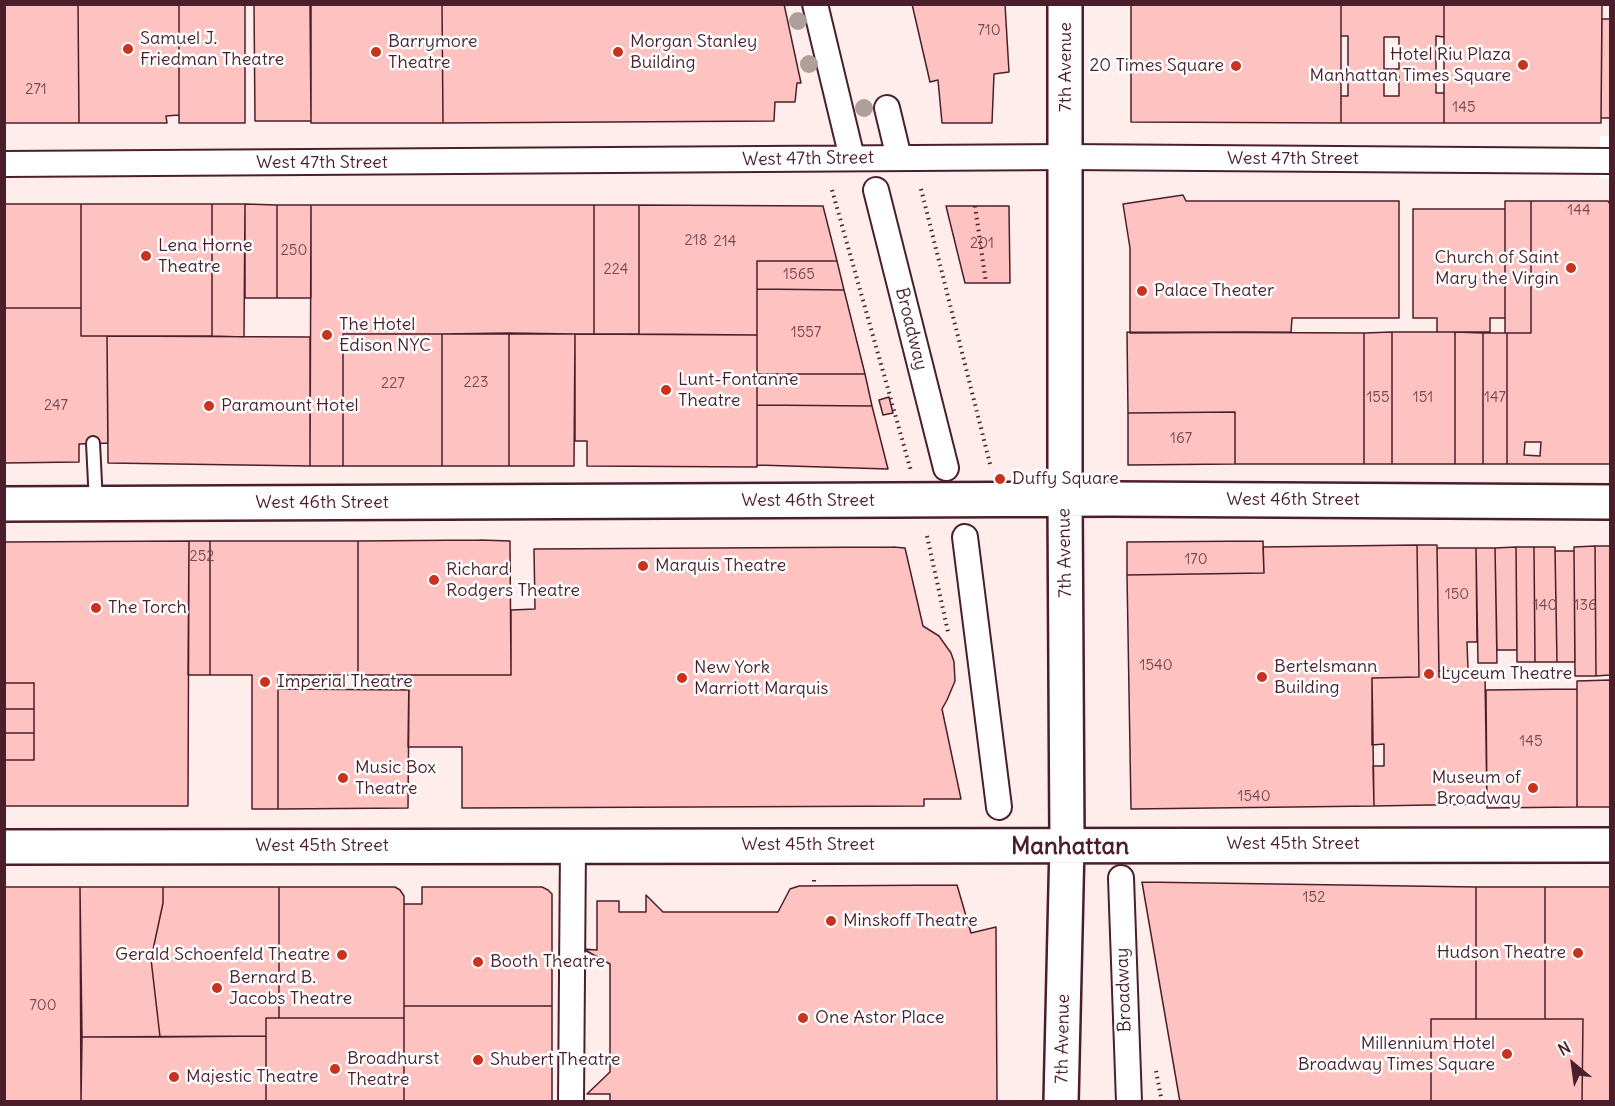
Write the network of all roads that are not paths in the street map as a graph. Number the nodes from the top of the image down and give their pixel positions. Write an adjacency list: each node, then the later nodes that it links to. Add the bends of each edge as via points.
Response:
1 (816, 4): 5 (street)
2 (1065, 4): 4 (main road, 7th Avenue)
3 (887, 108): 6 (street)
4 (1066, 157): 6 (street, West 47th Street); 7 (street, West 47th Street); 12 (main road, 7th Avenue)
5 (852, 158): 6 (street, West 47th Street); 8 (street, West 47th Street)
6 (899, 158)
7 (1611, 161)
8 (4, 165)
9 (876, 190): 11 (street, Broadway)
10 (93, 443): 15 (lane)
11 (946, 468)
12 (1065, 500): 13 (main road, West 46th Street); 15 (main road, West 46th Street); 18 (main road, 7th Avenue)
13 (1611, 502)
14 (4, 504): 15 (main road, West 46th Street)
15 (96, 504)
16 (965, 537): 17 (street)
17 (999, 807)
18 (1067, 844): 19 (main road, West 45th Street); 20 (main road, West 45th Street); 24 (main road, 7th Avenue)
19 (1611, 844)
20 (573, 846): 21 (main road, West 45th Street); 23 (street)
21 (4, 847)
22 (1120, 878): 25 (street, Broadway)
23 (572, 1101)
24 (1062, 1101)
25 (1130, 1101)

